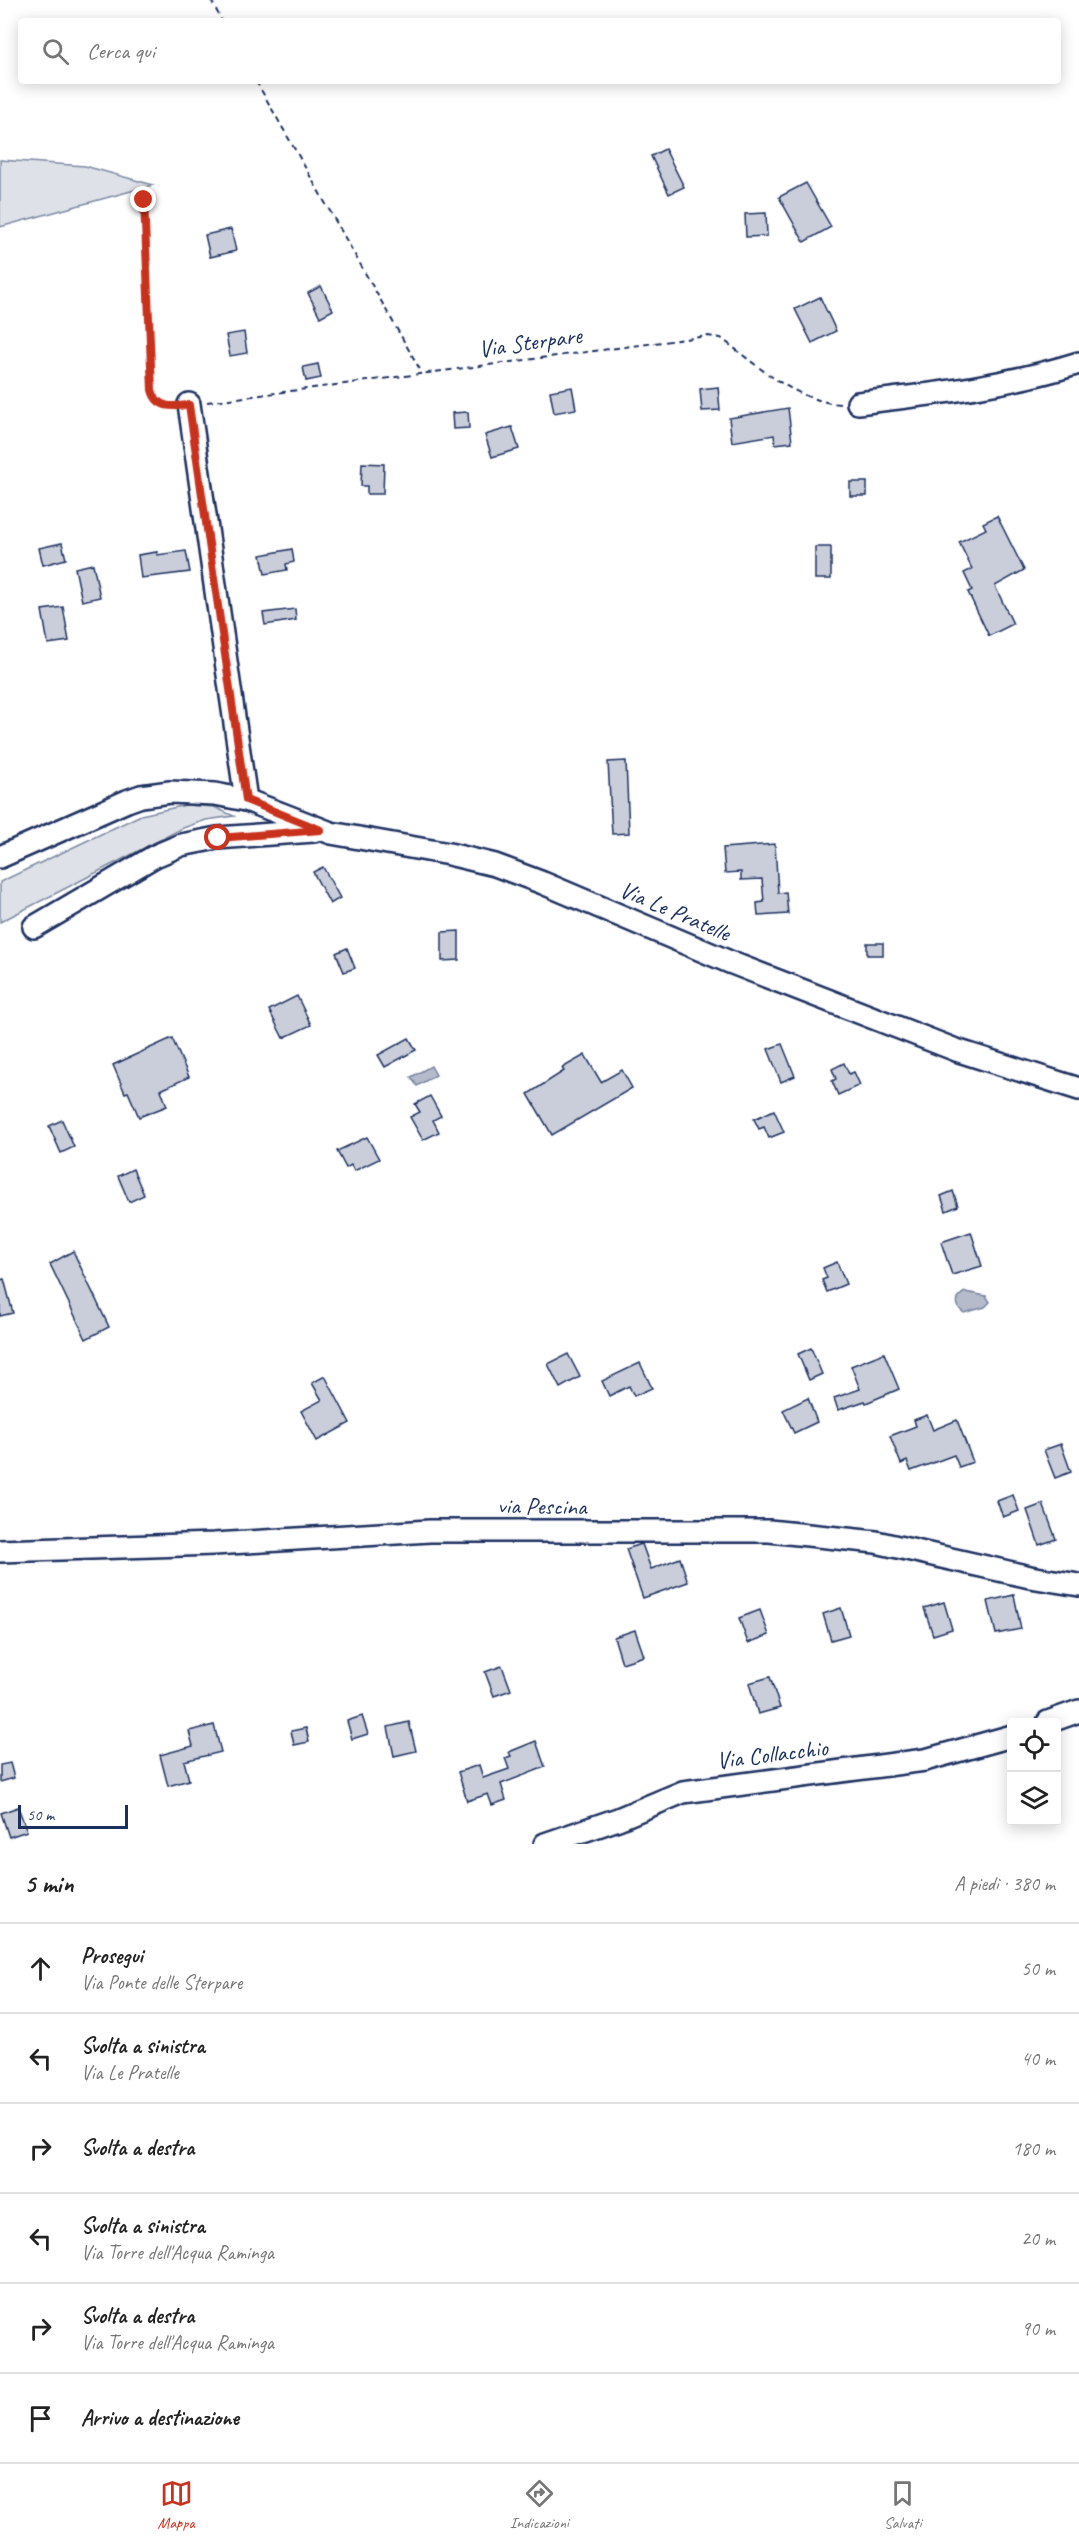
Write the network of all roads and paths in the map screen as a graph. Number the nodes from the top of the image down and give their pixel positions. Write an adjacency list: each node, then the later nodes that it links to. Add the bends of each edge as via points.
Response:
1 (211, 0): 2 (path)
2 (220, 18)
3 (258, 84): 6 (path)
4 (144, 200): 8 (path, Via Sterpare, via 152,390 162,404)
5 (1079, 363): 7 (street, via 973,390)
6 (422, 373): 7 (path, Via Sterpare, via 708,336 721,338 804,396 827,403); 8 (path, Via Sterpare)
7 (858, 403)
8 (189, 405): 9 (street)
9 (246, 800): 10 (street, Via Le Pratelle); 11 (street, Via Le Pratelle, via 188,792 141,796)
10 (321, 830): 12 (street, via 207,839 181,845 147,860); 13 (street, Via Le Pratelle, via 495,865 956,1050)
11 (0, 857)
12 (34, 927)
13 (1079, 1089)
14 (0, 1551): 15 (street, via Pescina, via 430,1531 769,1531 876,1542)
15 (1079, 1585)
16 (1079, 1711): 17 (street)
17 (1059, 1718)
18 (1007, 1737): 19 (street, Via Collacchio, via 925,1760 683,1792)
19 (545, 1844)

